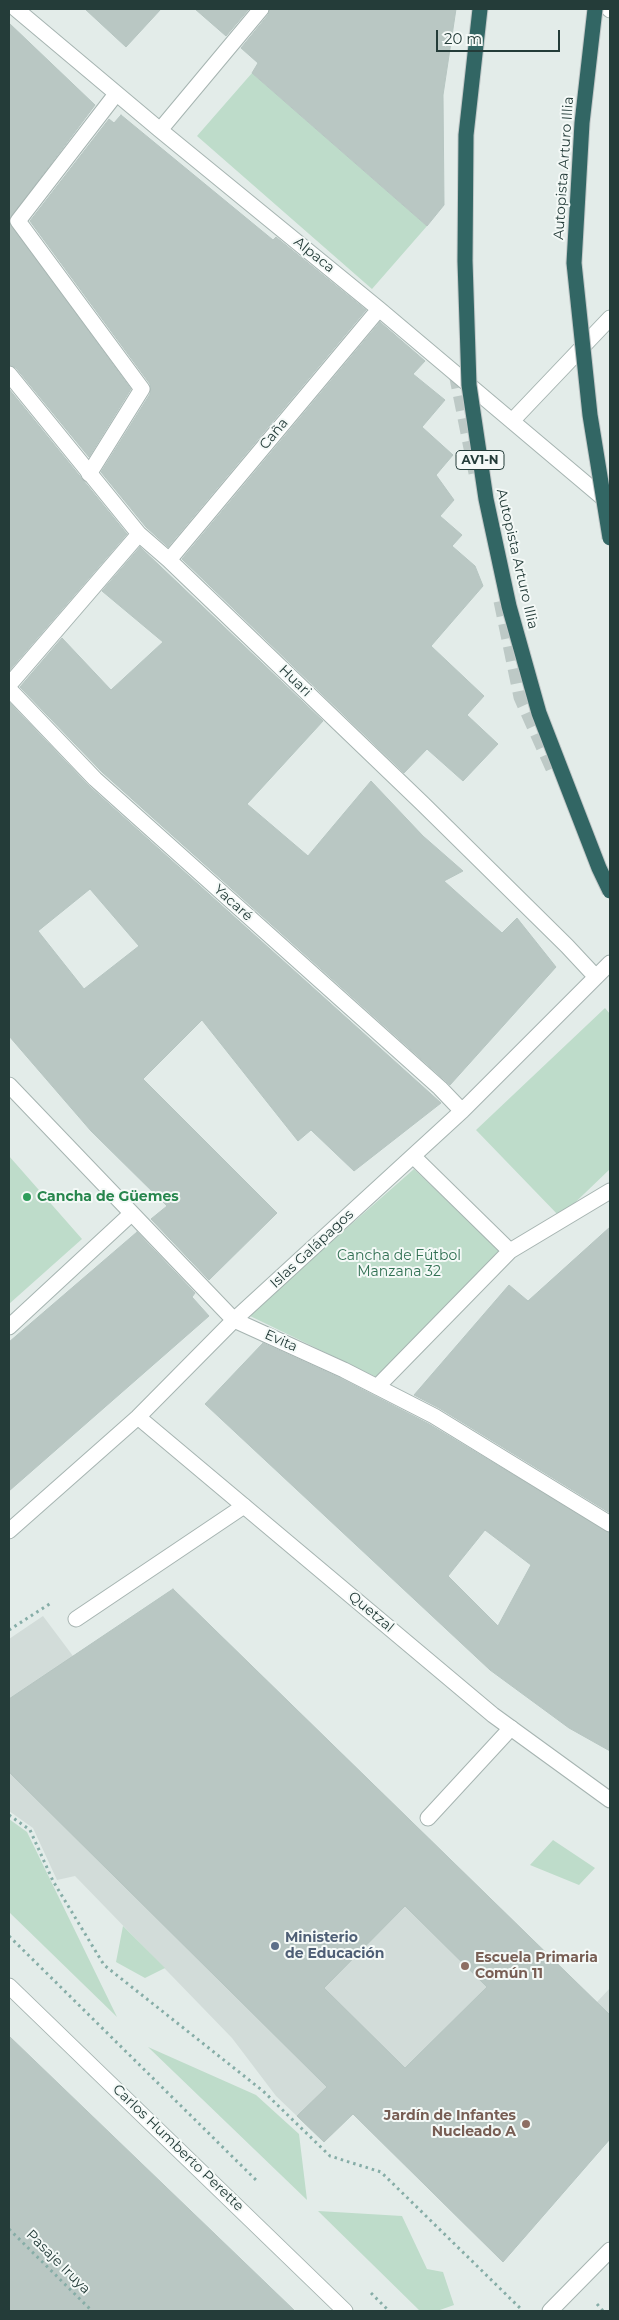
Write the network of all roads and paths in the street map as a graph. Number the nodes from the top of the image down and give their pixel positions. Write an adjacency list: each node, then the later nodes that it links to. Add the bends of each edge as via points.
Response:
1 (16, 9): 5 (street, Alpaca)
2 (261, 9): 6 (street)
3 (480, 9): 18 (highway, Autopista Arturo Illia / AV1-N, bridge, via 466,135 465,262 469,385 486,500 509,606 539,713 598,868)
4 (595, 9): 14 (highway, Autopista Arturo Illia, bridge, via 582,123 574,263 590,415)
5 (116, 94): 6 (street, Alpaca); 11 (street, via 18,221 142,389)
6 (160, 130): 7 (street, Alpaca)
7 (380, 308): 10 (street, Alpaca); 15 (street, Caña)
8 (610, 318): 10 (street)
9 (9, 374): 11 (street, Huari)
10 (512, 421): 12 (street, Alpaca)
11 (90, 474): 13 (street, Huari)
12 (610, 504)
13 (139, 534): 15 (street, Huari); 16 (street)
14 (610, 538)
15 (168, 560): 20 (street, Huari, via 423,804)
16 (9, 684)
17 (9, 689): 22 (street, Yacaré, via 95,779)
18 (610, 891)
19 (610, 963): 20 (street, Islas Galápagos)
20 (594, 976): 22 (street, Islas Galápagos)
21 (9, 1085): 25 (street, Evita)
22 (462, 1111): 23 (street, Islas Galápagos)
23 (413, 1156): 26 (street); 27 (street, Islas Galápagos)
24 (610, 1191): 26 (street)
25 (131, 1214): 27 (street, Evita); 28 (street)
26 (510, 1251): 29 (street)
27 (234, 1320): 29 (street, Evita); 30 (street, Islas Galápagos)
28 (9, 1327)
29 (377, 1387): 32 (street, Evita, via 434,1416)
30 (138, 1417): 31 (street, Quetzal); 33 (street, Islas Galápagos)
31 (244, 1506): 34 (street); 35 (street, Quetzal)
32 (610, 1524)
33 (9, 1531)
34 (76, 1619)
35 (511, 1728): 36 (street, Quetzal); 38 (street)
36 (610, 1800)
37 (9, 1815): 48 (path, via 30,1830 53,1881 104,1965 263,2091 330,2156 381,2172)
38 (428, 1818)
39 (9, 1936): 41 (path)
40 (9, 1986): 46 (street, Carlos Humberto Perette)
41 (262, 2186)
42 (9, 2229): 45 (path, Pasaje Iruya)
43 (610, 2250): 49 (street)
44 (368, 2290): 47 (path)
45 (92, 2311)
46 (345, 2311)
47 (389, 2311)
48 (523, 2311)
49 (550, 2311)

